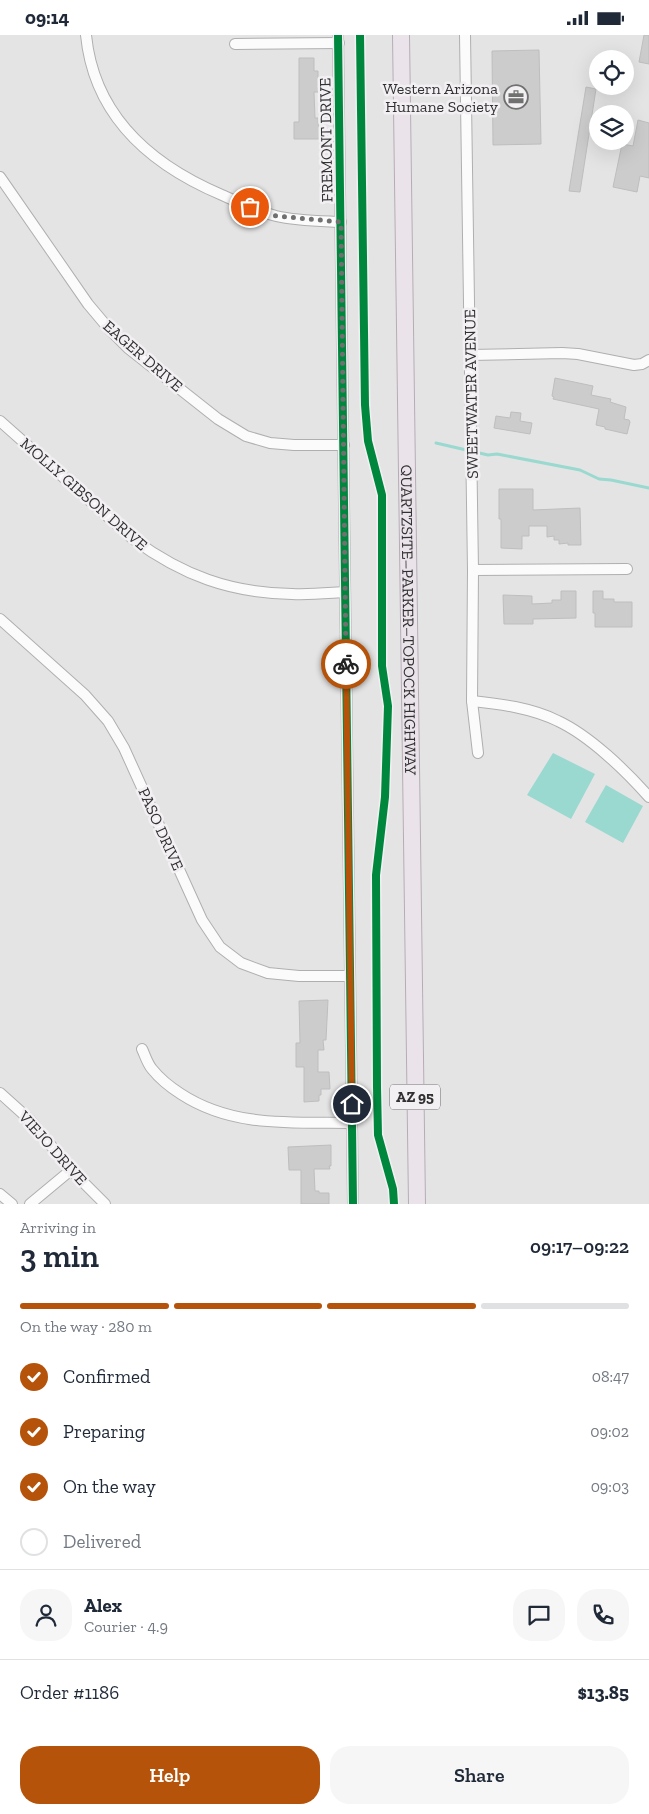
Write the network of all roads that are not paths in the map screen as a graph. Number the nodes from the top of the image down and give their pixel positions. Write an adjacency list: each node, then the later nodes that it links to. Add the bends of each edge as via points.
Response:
1 (86, 35): 7 (street, via 97,83 115,115 139,144 163,164 193,183 276,216)
2 (401, 35): 29 (highway, QUARTZSITE–PARKER–TOPOCK HIGHWAY / AZ 95)
3 (465, 35): 8 (street, SWEETWATER AVENUE)
4 (339, 39): 5 (street); 7 (street, FREMONT DRIVE)
5 (235, 44)
6 (0, 177): 11 (street, EAGER DRIVE, via 109,329 218,419 246,436 270,443)
7 (341, 222): 11 (street, FREMONT DRIVE)
8 (470, 355): 9 (street, via 562,353 634,365); 13 (street, SWEETWATER AVENUE)
9 (649, 359)
10 (0, 421): 14 (street, MOLLY GIBSON DRIVE, via 133,539 174,566 222,585 256,591 292,595)
11 (344, 445): 14 (street, FREMONT DRIVE)
12 (627, 569): 13 (street)
13 (473, 571): 16 (street, SWEETWATER AVENUE)
14 (345, 592): 19 (street, FREMONT DRIVE)
15 (0, 619): 19 (street, PASO DRIVE, via 85,695 108,721 124,748 202,920 220,947 241,963 268,973)
16 (472, 701): 17 (street, SWEETWATER AVENUE); 18 (street, via 516,707 558,721 598,748)
17 (478, 753)
18 (649, 797)
19 (350, 976): 22 (street, FREMONT DRIVE)
20 (142, 1049): 22 (street, via 151,1068 165,1083 211,1110 242,1119)
21 (0, 1093): 23 (street, VIEJO DRIVE, via 30,1120)
22 (352, 1123): 28 (street, FREMONT DRIVE)
23 (71, 1170): 26 (street); 27 (street, VIEJO DRIVE)
24 (0, 1194): 25 (street)
25 (12, 1204)
26 (30, 1204)
27 (105, 1204)
28 (353, 1204)
29 (417, 1204)

